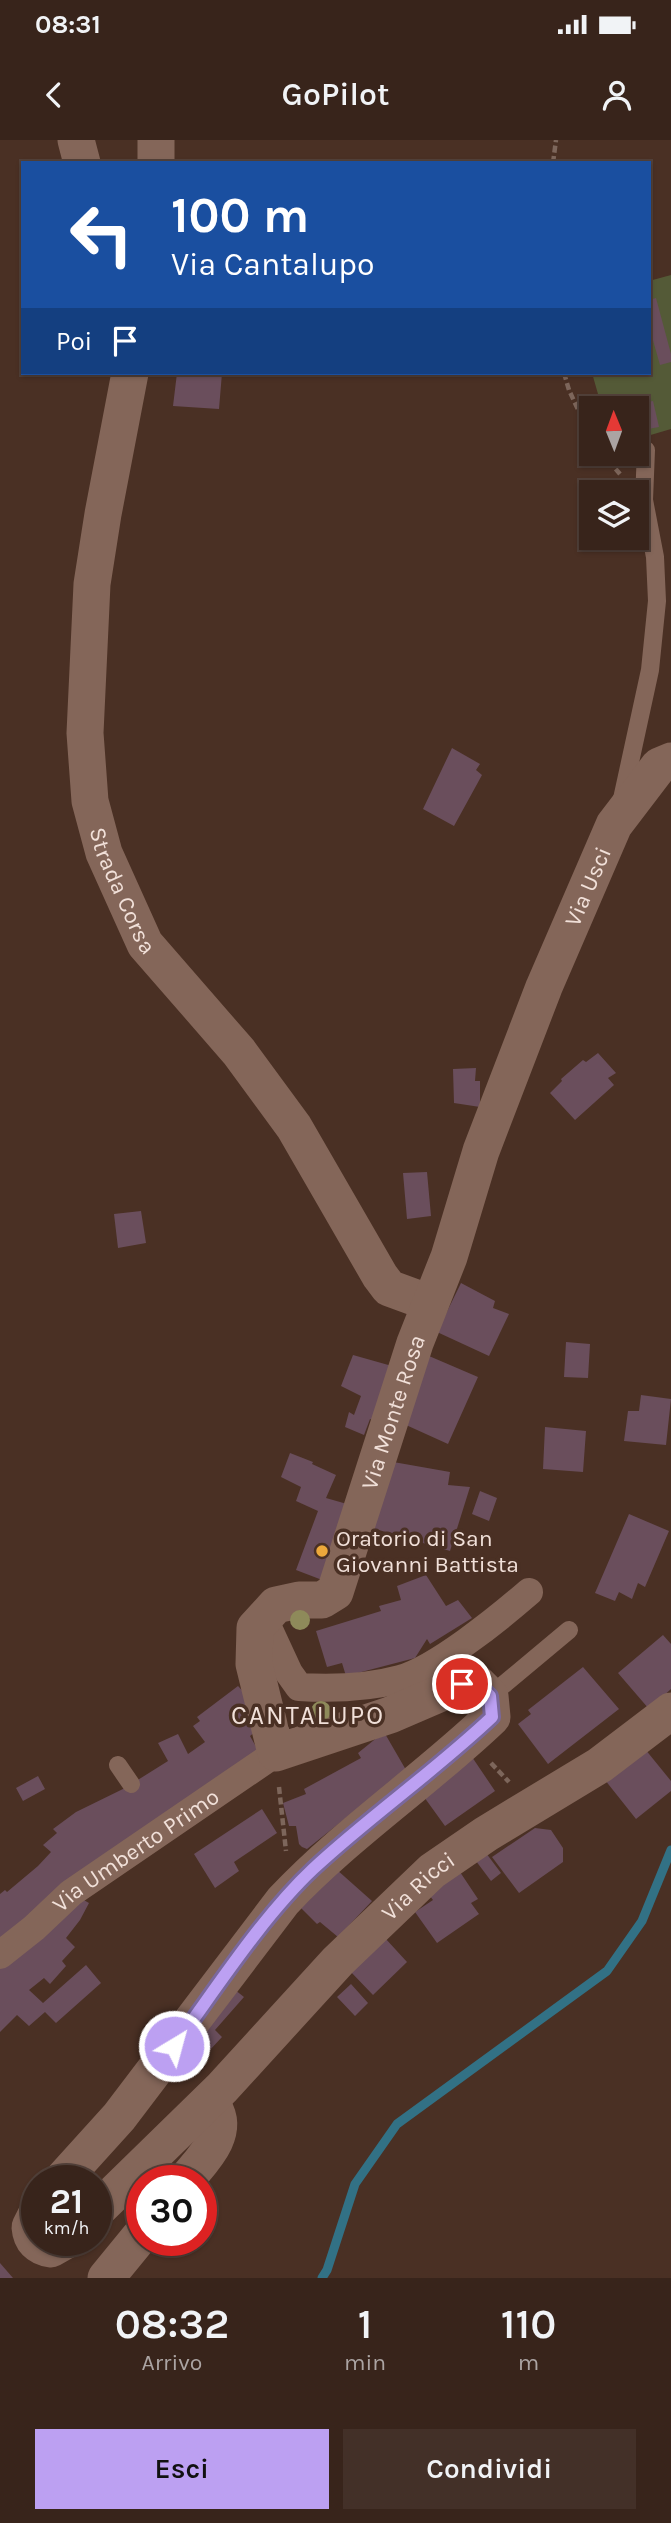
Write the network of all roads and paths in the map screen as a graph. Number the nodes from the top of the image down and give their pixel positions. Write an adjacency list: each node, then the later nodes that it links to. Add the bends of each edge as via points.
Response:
1 (76, 140): 4 (street)
2 (156, 140): 5 (street)
3 (556, 140): 6 (path)
4 (81, 161)
5 (156, 161)
6 (553, 161)
7 (130, 375): 13 (street, Strada Corsa, via 92,584 85,733 90,800 104,853 145,944 239,1052 294,1127 380,1276 389,1288)
8 (565, 375): 9 (path)
9 (579, 412)
10 (645, 466): 12 (lane, Via Usci, via 644,500 655,557 657,601 650,670)
11 (671, 761): 12 (street, via 659,766)
12 (614, 825): 13 (street, Via Usci, via 544,987)
13 (430, 1303): 15 (street, Via Monte Rosa, via 335,1592 322,1600 275,1605)
14 (528, 1592): 15 (street, via 433,1663 402,1678 368,1686 299,1687)
15 (264, 1619): 19 (street, via 255,1628 254,1664)
16 (569, 1630): 17 (lane)
17 (490, 1696): 19 (street, via 478,1684 462,1684 390,1715); 22 (street, via 492,1717 312,1870)
18 (671, 1711): 24 (street, Via Ricci, via 600,1765 432,1871 338,1961)
19 (276, 1753): 22 (path, via 285,1834); 23 (street, Via Umberto Primo, via 161,1827 71,1893)
20 (118, 1765): 21 (lane)
21 (131, 1784)
22 (283, 1901): 25 (street, via 119,2117)
23 (0, 1955)
24 (204, 2107): 26 (street, via 214,2109 218,2116 215,2142); 27 (street, Via Ricci)
25 (76, 2165)
26 (197, 2165)
27 (112, 2196)
28 (126, 2254): 29 (street)
29 (106, 2278)

